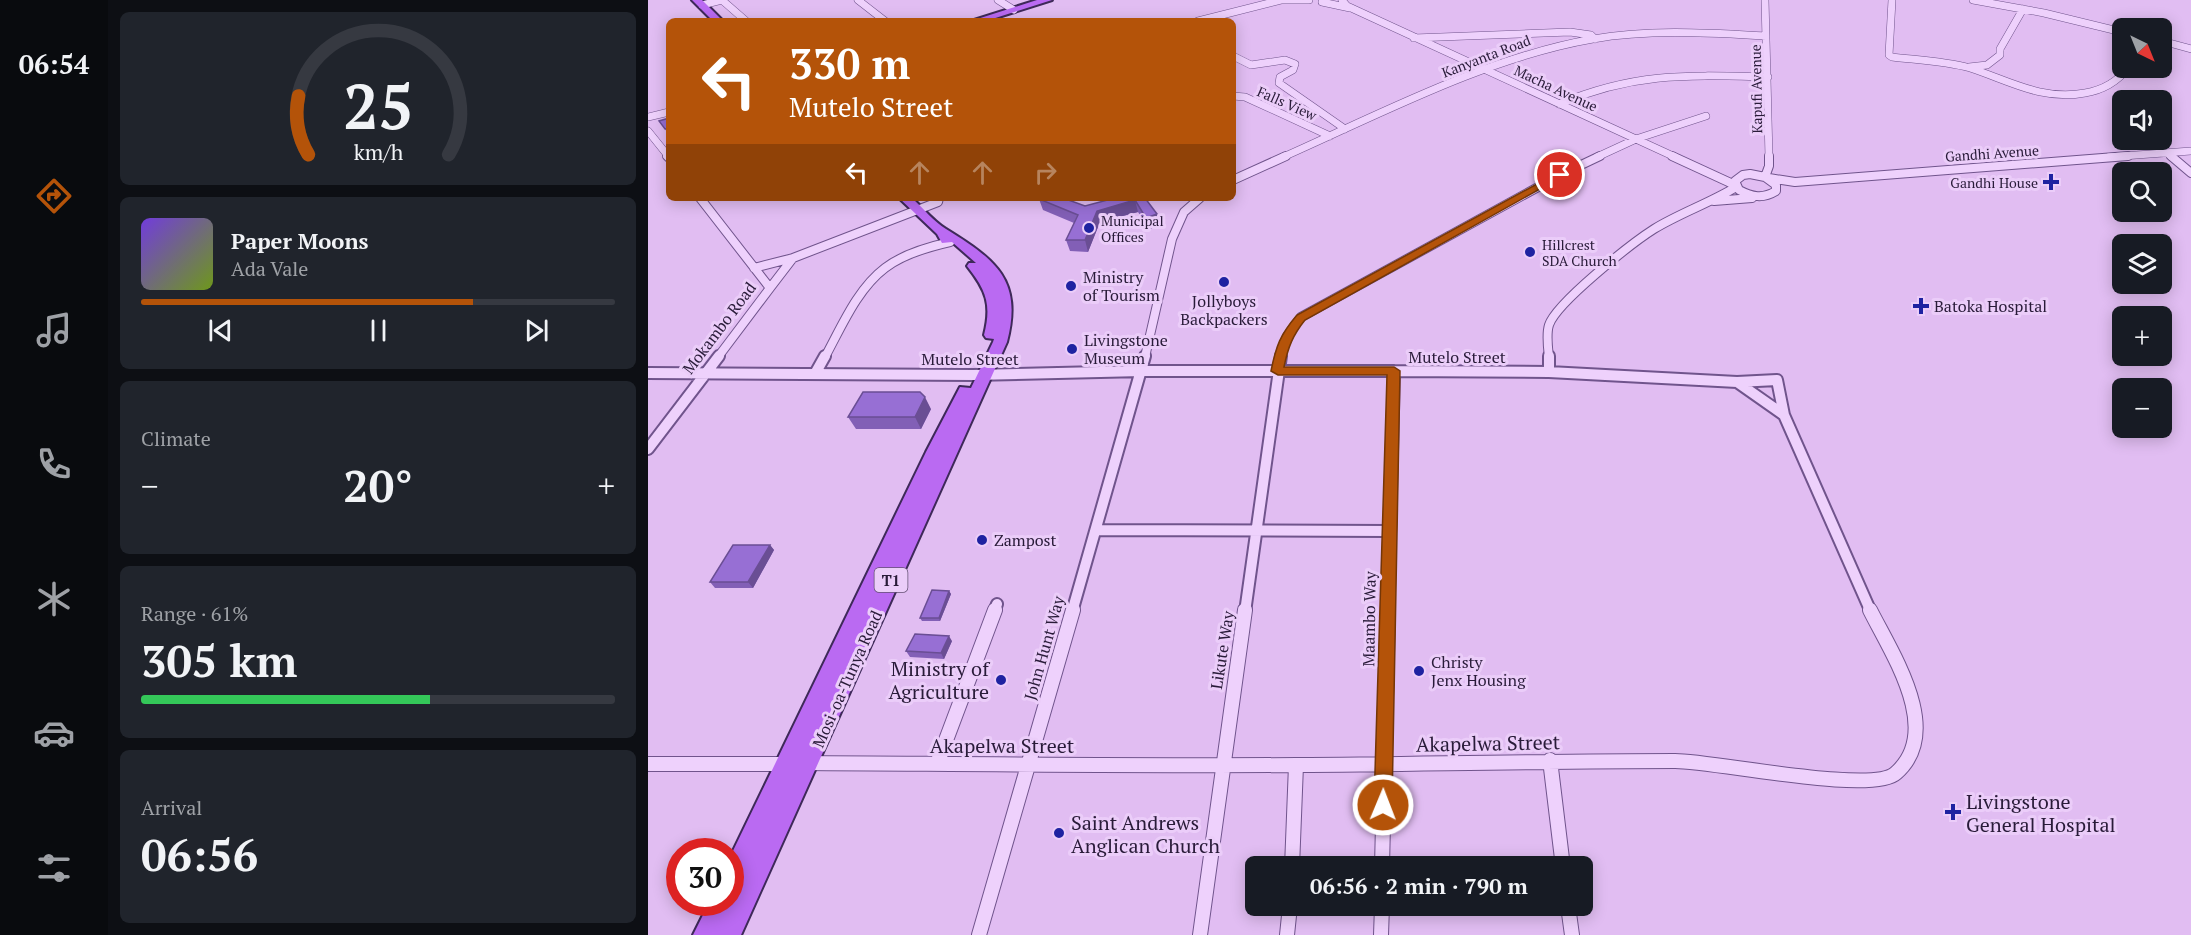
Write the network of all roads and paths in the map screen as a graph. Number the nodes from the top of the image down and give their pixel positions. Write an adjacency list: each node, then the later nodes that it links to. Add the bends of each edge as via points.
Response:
1 (722, 0): 12 (street); 18 (street)
2 (858, 0): 19 (street)
3 (998, 0): 15 (street)
4 (1047, 0): 15 (highway)
5 (1281, 0): 6 (street); 21 (street)
6 (1309, 0): 13 (street)
7 (1334, 0): 13 (street)
8 (1342, 0): 16 (street, Macha Avenue)
9 (1765, 0): 23 (street, Kapufi Avenue)
10 (1892, 0): 29 (street, via 1890,56)
11 (1973, 0): 14 (street)
12 (700, 2): 17 (highway)
13 (1322, 2): 16 (street, Macha Avenue)
14 (2023, 9): 22 (street); 29 (street, via 2000,55 1987,65)
15 (1014, 10): 20 (highway)
16 (1356, 10): 24 (street, Macha Avenue)
17 (715, 18)
18 (743, 18)
19 (881, 18)
20 (986, 18)
21 (1210, 18)
22 (2112, 30)
23 (1766, 36): 25 (street, Kanyanta Road, via 1682,32); 31 (street, Kapufi Avenue)
24 (1414, 38): 25 (street, via 1570,32); 30 (street, Macha Avenue)
25 (1595, 39): 30 (street, Kanyanta Road, via 1535,51)
26 (2172, 44): 27 (street)
27 (2191, 49)
28 (1236, 57): 38 (street, Falls View, via 1251,64 1285,60 1295,64 1293,70 1280,77 1280,83)
29 (1966, 68): 32 (street, via 2054,98 2103,89)
30 (1484, 70): 34 (street, Macha Avenue); 38 (street, Kanyanta Road)
31 (1768, 78): 34 (street, via 1675,74 1634,78 1601,86); 48 (street, Kapufi Avenue)
32 (2120, 78)
33 (1236, 96): 40 (street, Falls View)
34 (1559, 104): 41 (street, Macha Avenue)
35 (666, 113): 37 (street)
36 (1707, 116): 41 (street, Likute Way)
37 (648, 117)
38 (1345, 129): 40 (street, Kanyanta Road)
39 (648, 131): 44 (street)
40 (1330, 136): 49 (street, Kanyanta Road)
41 (1636, 139): 46 (street, Macha Avenue); 65 (street, Likute Way, via 1560,175 1301,317 1287,334)
42 (2191, 151): 43 (street, Gandhi Avenue)
43 (2167, 153): 45 (street); 50 (street, Gandhi Avenue)
44 (666, 154)
45 (2191, 173)
46 (1714, 174): 47 (street, Macha Avenue); 51 (street, Macha Avenue)
47 (1743, 175): 48 (street, Macha Avenue); 51 (street)
48 (1767, 178): 50 (street, Gandhi Avenue); 52 (street)
49 (1236, 179)
50 (1795, 182): 52 (street, Gandhi Avenue)
51 (1735, 186): 53 (street, Macha Avenue, via 1743,193); 58 (street)
52 (1778, 188): 53 (street, Gandhi Avenue)
53 (1763, 197): 58 (street)
54 (702, 201): 62 (street, Mokambo Road)
55 (909, 201): 59 (highway, Mosi-oa-Tunya Road / T1)
56 (938, 201): 59 (street)
57 (1197, 201): 64 (street, via 1184,212 1172,239)
58 (1713, 201): 69 (street, via 1654,230 1557,310 1548,326)
59 (918, 209): 60 (highway, Mosi-oa-Tunya Road / T1); 61 (street)
60 (946, 239): 68 (street, via 884,269 870,283); 71 (highway, Mosi-oa-Tunya Road / T1, via 999,278 1006,296 1006,321 1000,342)
61 (793, 258): 62 (street); 63 (street)
62 (754, 268): 63 (street, Mokambo Road)
63 (770, 288): 67 (street, Mokambo Road)
64 (1142, 371): 65 (street, Mutelo Street); 71 (street, Mutelo Street); 76 (street, John Hunt Way)
65 (1278, 371): 66 (street, Mutelo Street); 77 (street, Likute Way)
66 (1394, 371): 69 (street, Mutelo Street); 78 (street, Maambo Way)
67 (704, 372): 68 (street, Mutelo Street); 70 (street, Mutelo Street); 75 (street, Mokambo Road)
68 (816, 372): 71 (street, Mutelo Street)
69 (1549, 372): 73 (street, Mutelo Street)
70 (648, 373)
71 (979, 375): 81 (highway, Mosi-oa-Tunya Road / T1); 83 (highway, Mosi-oa-Tunya Road / T1, via 895,530)
72 (1776, 380): 73 (street, Mutelo Street); 74 (street, Akapelwa Street)
73 (1737, 382): 74 (street)
74 (1784, 415): 80 (street, Akapelwa Street, via 1848,564 1908,688 1916,714 1912,755 1894,776 1881,780 1774,773 1680,761)
75 (648, 448)
76 (1096, 530): 77 (street); 87 (street, John Hunt Way)
77 (1257, 531): 78 (street); 85 (street, Likute Way)
78 (1388, 531): 86 (street, Maambo Way)
79 (998, 604): 84 (street)
80 (1550, 760): 86 (street, Akapelwa Street); 92 (street)
81 (809, 763): 83 (street, Akapelwa Street); 84 (street, Akapelwa Street); 98 (highway, Mosi-oa-Tunya Road / T1)
82 (648, 764): 83 (street, Akapelwa Street)
83 (788, 764): 89 (highway, Mosi-oa-Tunya Road / T1)
84 (937, 764): 87 (street, Akapelwa Street)
85 (1221, 764): 87 (street, Akapelwa Street); 88 (street, Akapelwa Street); 100 (street, Likute Way)
86 (1384, 764): 88 (street, Akapelwa Street); 91 (street, Maambo Way)
87 (1028, 765): 99 (street, John Hunt Way)
88 (1296, 765): 90 (street)
89 (744, 854)
90 (1292, 856)
91 (1382, 856)
92 (1562, 856)
93 (714, 916): 97 (highway)
94 (1289, 916): 101 (street)
95 (1382, 916): 102 (street)
96 (1569, 916): 103 (street)
97 (705, 935)
98 (729, 935)
99 (979, 935)
100 (1200, 935)
101 (1287, 935)
102 (1381, 935)
103 (1572, 935)

